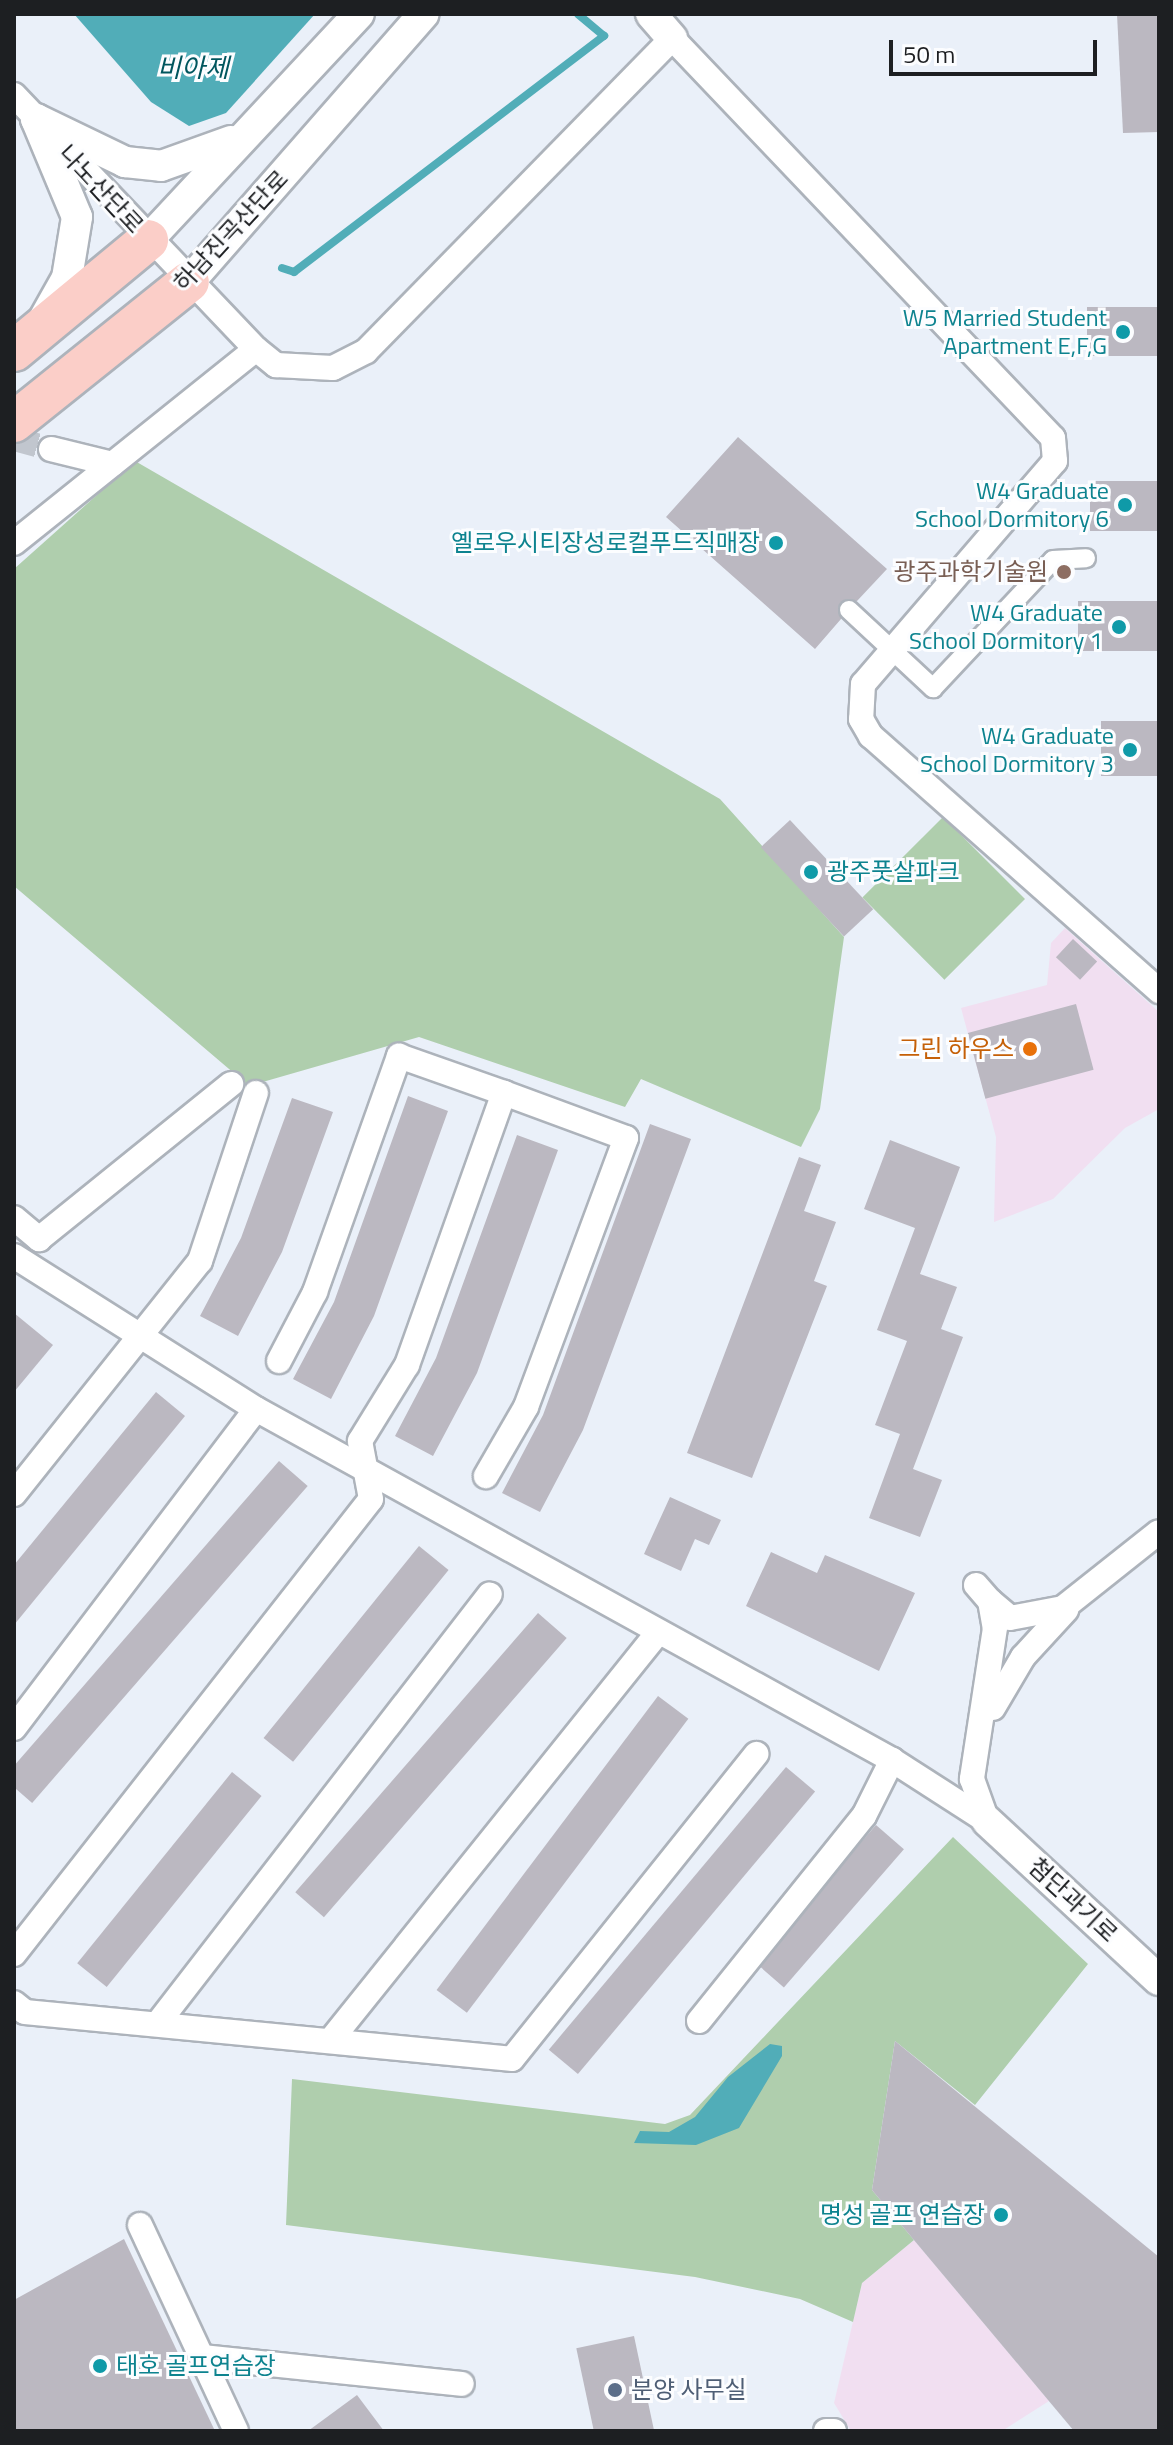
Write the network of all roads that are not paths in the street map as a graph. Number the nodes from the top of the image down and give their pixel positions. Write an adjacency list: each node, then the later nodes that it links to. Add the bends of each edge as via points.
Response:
1 (359, 14): 7 (street)
2 (424, 14): 9 (street, 하남진곡산단로)
3 (651, 14): 4 (street)
4 (672, 38): 11 (street, 나노산단로, via 366,351 333,368 302,370 276,365); 18 (street, via 1060,452)
5 (14, 95): 6 (street, 나노산단로)
6 (36, 119): 7 (street, via 125,162 161,166 190,161); 8 (street, 나노산단로); 10 (street, via 77,217 67,278)
7 (249, 131): 8 (street)
8 (148, 240): 9 (street, 나노산단로); 10 (highway)
9 (189, 282): 11 (street, 나노산단로); 12 (highway, 하남진곡산단로)
10 (25, 342)
11 (256, 349): 14 (street)
12 (14, 422)
13 (51, 449): 14 (street)
14 (112, 464): 15 (street)
15 (14, 543)
16 (1086, 558): 18 (street, via 1053,560 933,688)
17 (849, 610): 18 (street)
18 (892, 650): 19 (street, via 863,684 865,728)
19 (1159, 991)
20 (231, 1084): 23 (street, via 39,1239)
21 (256, 1093): 25 (street, via 200,1261)
22 (504, 1093): 26 (street, via 399,1056 315,1292); 28 (street, via 407,1365 360,1441); 29 (street, via 626,1138 526,1407)
23 (14, 1218)
24 (14, 1256): 25 (street)
25 (140, 1338): 27 (street); 30 (street)
26 (279, 1361)
27 (256, 1409): 28 (street); 36 (street)
28 (370, 1471): 34 (street); 40 (street, via 371,1499 358,1520)
29 (486, 1476)
30 (14, 1494)
31 (1159, 1532): 33 (street)
32 (490, 1594): 44 (street)
33 (1074, 1602): 35 (street, via 1023,1657); 35 (street, via 1023,1618 999,1613 983,1593 995,1628)
34 (656, 1635): 38 (street); 45 (street)
35 (985, 1724): 39 (street, via 972,1779)
36 (14, 1728)
37 (756, 1754): 45 (street, via 512,2059)
38 (892, 1760): 39 (street); 43 (street, via 864,1816)
39 (987, 1821): 41 (street, 첨단과기로)
40 (14, 1954)
41 (1159, 1980)
42 (14, 2003): 44 (street, via 25,2012)
43 (699, 2021)
44 (158, 2023): 45 (street)
45 (330, 2041)
46 (140, 2225): 47 (street)
47 (202, 2357): 48 (street); 49 (street)
48 (462, 2384)
49 (236, 2431)
50 (826, 2431): 51 (street)
51 (834, 2431)

